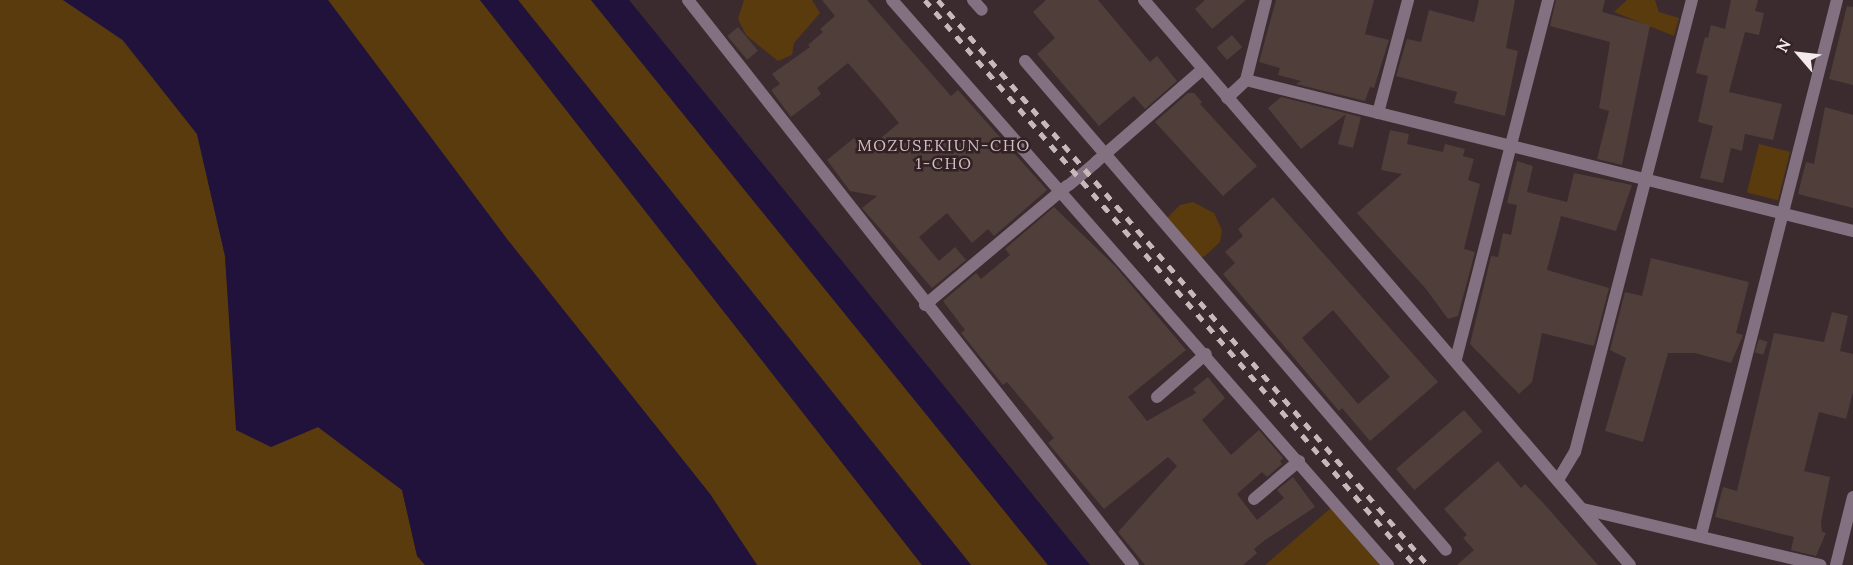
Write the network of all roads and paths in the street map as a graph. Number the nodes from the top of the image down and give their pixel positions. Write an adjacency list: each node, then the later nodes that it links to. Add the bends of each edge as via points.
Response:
1 (688, 0): 22 (street)
2 (892, 0): 19 (street)
3 (973, 0): 10 (street)
4 (1144, 0): 12 (street)
5 (1266, 0): 13 (street)
6 (1408, 0): 15 (street)
7 (1548, 0): 16 (street)
8 (1692, 0): 18 (street)
9 (1837, 0): 20 (street)
10 (982, 10)
11 (1025, 61): 17 (street)
12 (1203, 69): 14 (street); 17 (street)
13 (1246, 80): 14 (street); 15 (street)
14 (1227, 98): 24 (street)
15 (1378, 113): 16 (street)
16 (1512, 145): 18 (street); 24 (street)
17 (1100, 159): 19 (street); 32 (street)
18 (1647, 179): 20 (street); 27 (street, via 1575,452)
19 (1066, 187): 22 (street); 23 (street)
20 (1784, 213): 21 (street); 31 (street)
21 (1853, 231)
22 (925, 305): 33 (street)
23 (1206, 354): 25 (street); 26 (street)
24 (1456, 359): 27 (street)
25 (1157, 397)
26 (1299, 461): 29 (street); 34 (street)
27 (1558, 480): 30 (street)
28 (1853, 497): 37 (street)
29 (1254, 499)
30 (1583, 509): 31 (street); 35 (street)
31 (1701, 535): 36 (street)
32 (1446, 550)
33 (1133, 565)
34 (1388, 565)
35 (1630, 565)
36 (1820, 565)
37 (1836, 565)

